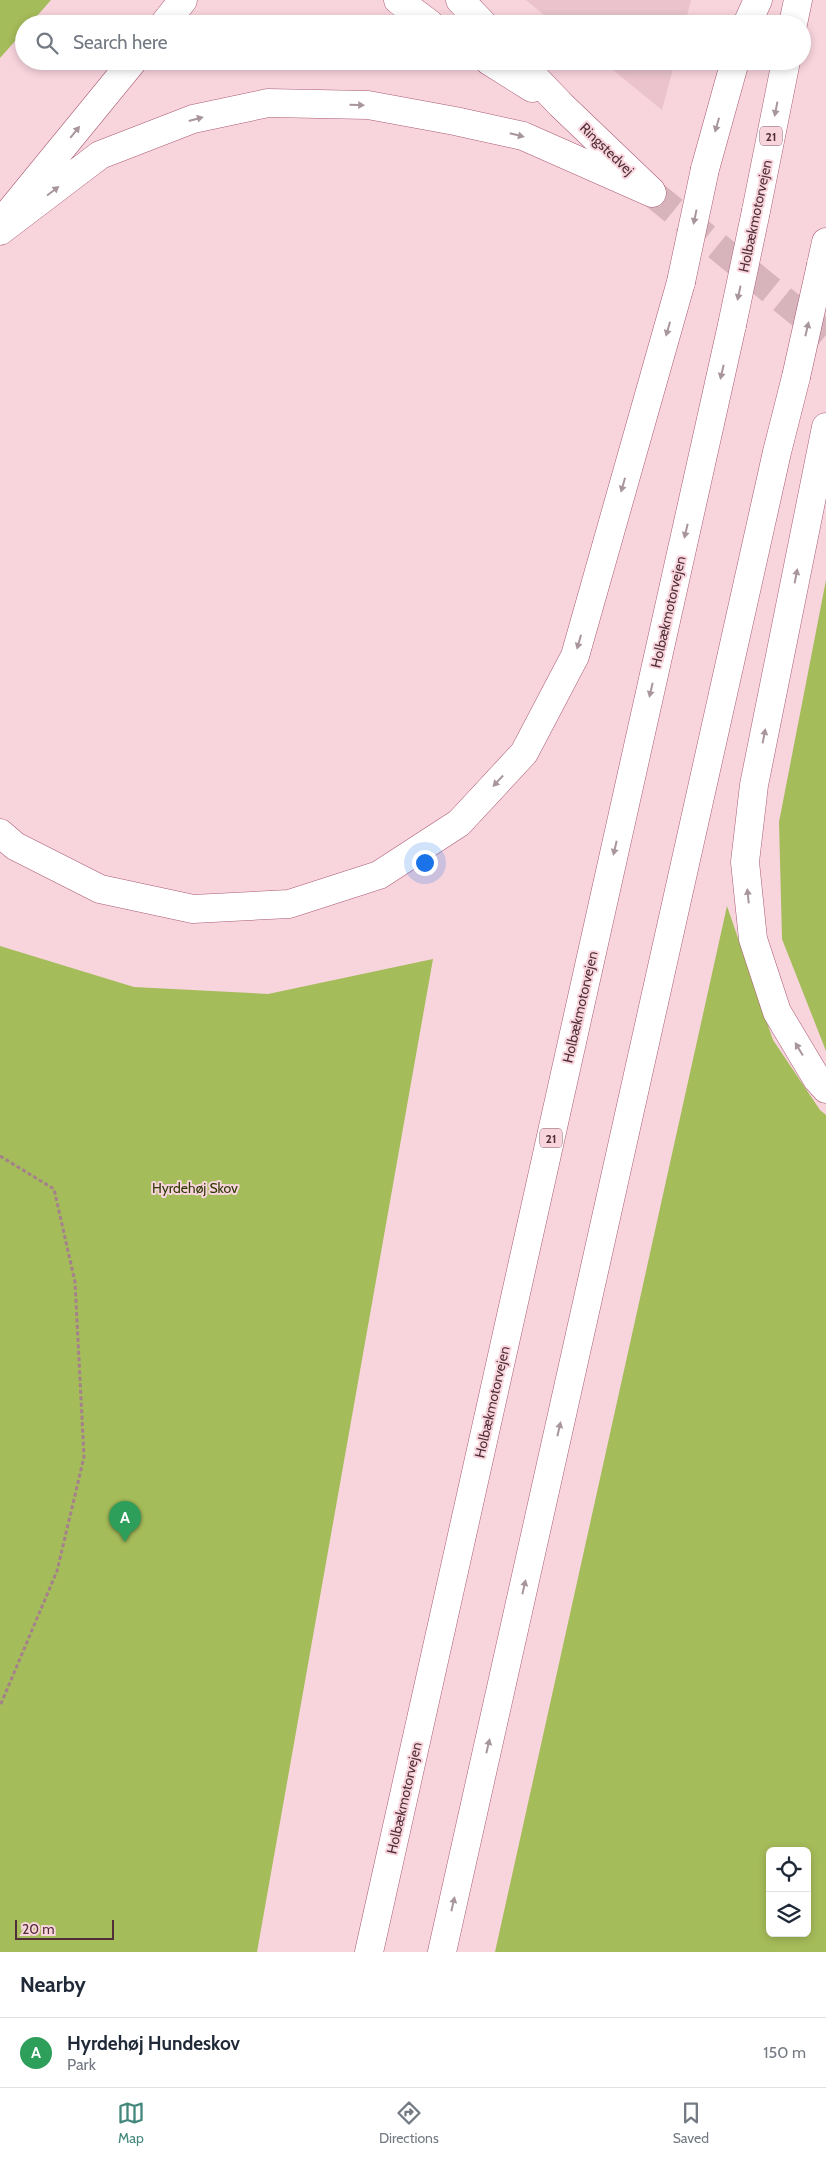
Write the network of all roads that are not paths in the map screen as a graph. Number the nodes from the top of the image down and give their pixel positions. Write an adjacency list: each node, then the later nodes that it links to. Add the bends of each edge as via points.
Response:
1 (183, 0): 6 (main road)
2 (398, 0): 7 (main road)
3 (460, 0): 8 (main road)
4 (758, 0): 9 (main road)
5 (798, 0): 10 (main road)
6 (171, 15)
7 (418, 15)
8 (474, 15)
9 (751, 15)
10 (795, 15)
11 (126, 70): 17 (main road, one-way to 11)
12 (504, 70): 16 (main road, Ringstedvej)
13 (528, 70): 16 (main road, Ringstedvej)
14 (732, 70): 21 (main road, one-way to 21, bridge, via 705,169 681,282 575,656 524,753 460,824 380,875 289,904 193,909 100,889 15,846)
15 (784, 70): 23 (main road, Holbækmotorvejen / 21, one-way to 23, bridge, via 732,325)
16 (561, 105): 18 (main road, Ringstedvej, one-way to 16, via 100,155 193,119 268,103 368,105 455,120 523,136 652,192)
17 (0, 224)
18 (0, 231)
19 (823, 254): 24 (main road, one-way to 19, bridge)
20 (826, 427): 22 (main road, one-way to 20, via 816,1079 777,1012 753,939 745,862 754,785)
21 (0, 833)
22 (826, 1089)
23 (369, 1952)
24 (442, 1952)

